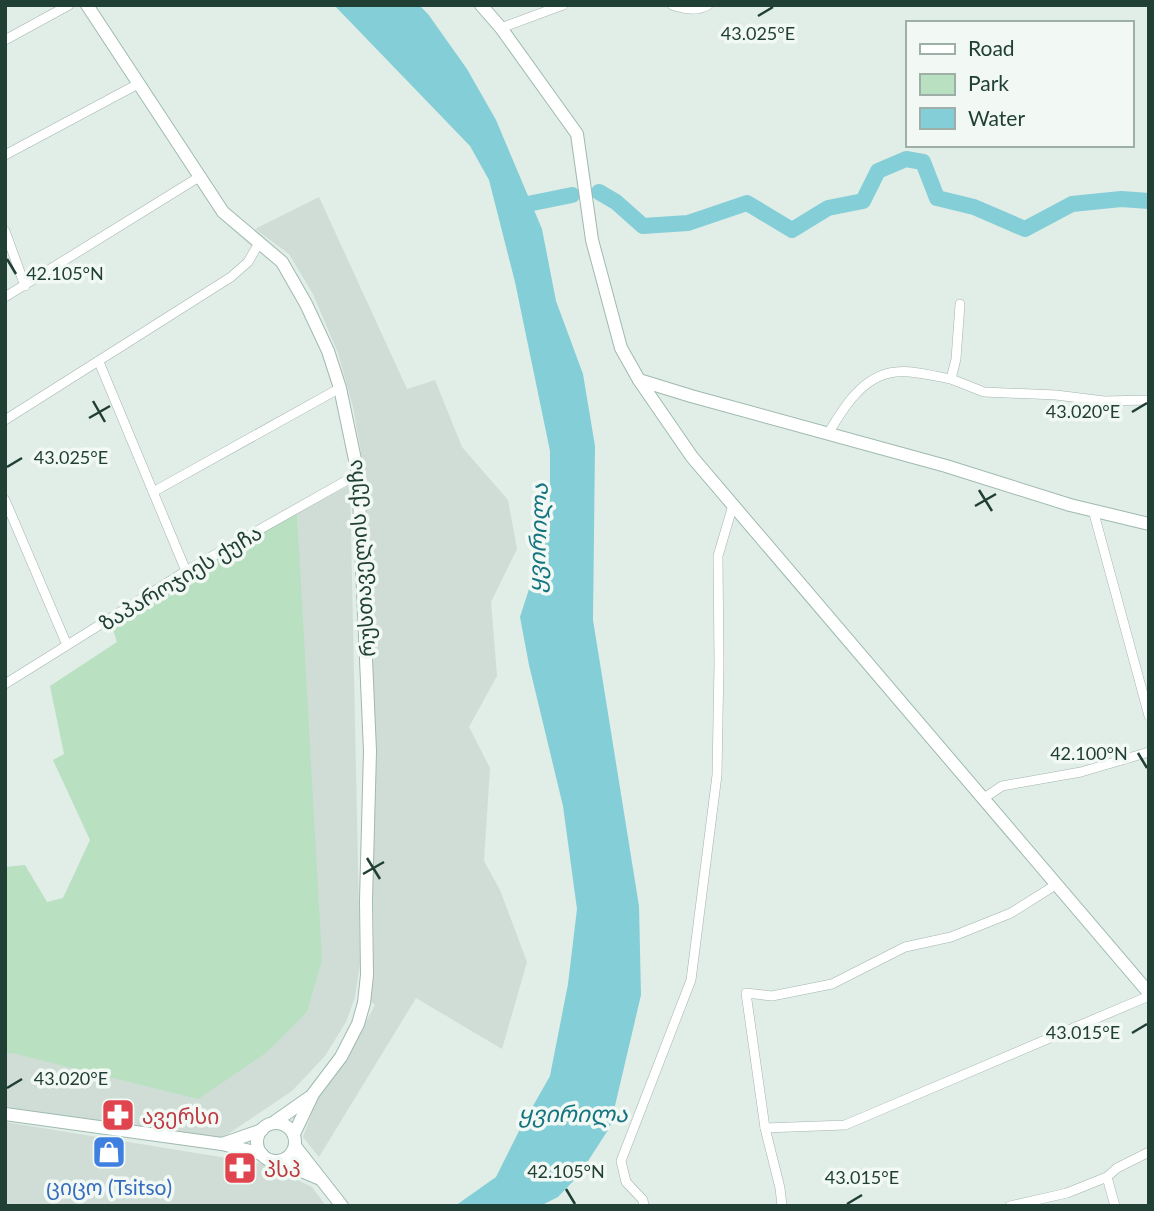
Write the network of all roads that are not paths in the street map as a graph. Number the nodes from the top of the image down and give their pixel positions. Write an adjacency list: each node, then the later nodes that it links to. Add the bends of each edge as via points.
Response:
1 (69, 5): 8 (street)
2 (87, 5): 9 (street, რუსთაველის ქუჩა)
3 (481, 5): 7 (street)
4 (563, 5): 7 (street)
5 (672, 5): 6 (street, via 689,10)
6 (708, 5)
7 (501, 28): 20 (street, via 576,134 592,240 621,348)
8 (5, 40)
9 (138, 84): 11 (street); 12 (street, რუსთაველის ქუჩა)
10 (5, 141): 11 (street)
11 (8, 153)
12 (199, 177): 14 (street, რუსთაველის ქუჩა, via 223,212); 15 (street)
13 (5, 231): 15 (street)
14 (259, 243): 18 (street, via 248,262 231,277); 21 (street, რუსთაველის ქუჩა, via 282,262 306,303)
15 (25, 286): 16 (street)
16 (5, 298)
17 (960, 304): 19 (street)
18 (99, 362): 23 (street); 26 (street)
19 (951, 379): 22 (street, via 984,392); 24 (street, via 895,372 871,380 843,408)
20 (639, 380): 24 (street); 28 (street, via 692,457)
21 (340, 388): 25 (street, რუსთაველის ქუჩა); 26 (street)
22 (1149, 400)
23 (5, 420)
24 (828, 434): 29 (street)
25 (358, 474): 31 (street, ზაპაროჯიეს ქუჩა); 39 (street, რუსთაველის ქუჩა, via 370,751 367,975 358,1024 341,1057)
26 (153, 492): 31 (street)
27 (5, 500): 32 (street)
28 (733, 505): 36 (street); 51 (street, via 718,556 717,775 691,980 621,1161 626,1182)
29 (1093, 510): 30 (street); 34 (street)
30 (1149, 524)
31 (186, 571): 32 (street, ზაპაროჯიეს ქუჩა)
32 (67, 645): 33 (street, ზაპაროჯიეს ქუჩა)
33 (5, 684)
34 (1149, 716)
35 (1149, 752): 36 (street, via 1081,772 1002,786)
36 (984, 798): 37 (street)
37 (1057, 884): 38 (street); 42 (street, via 1011,913 951,937 905,947 832,984 772,996 746,993)
38 (1149, 995): 42 (street, via 845,1125)
39 (313, 1094): 41 (street, რუსთაველის ქუჩა); 43 (street, რუსთაველის ქუჩა)
40 (5, 1114): 44 (street)
41 (267, 1127): 43 (street, via 283,1124); 44 (street, რუსთაველის ქუჩა); 46 (street, via 258,1144)
42 (765, 1128): 52 (street)
43 (294, 1140): 47 (street, via 287,1158); 49 (street)
44 (222, 1144): 46 (street)
45 (1149, 1152): 48 (street)
46 (262, 1154): 47 (street)
47 (278, 1161): 49 (street)
48 (1107, 1177): 53 (street); 54 (street)
49 (321, 1180): 50 (street)
50 (339, 1202)
51 (644, 1206)
52 (782, 1206)
53 (1010, 1206)
54 (1115, 1206)

